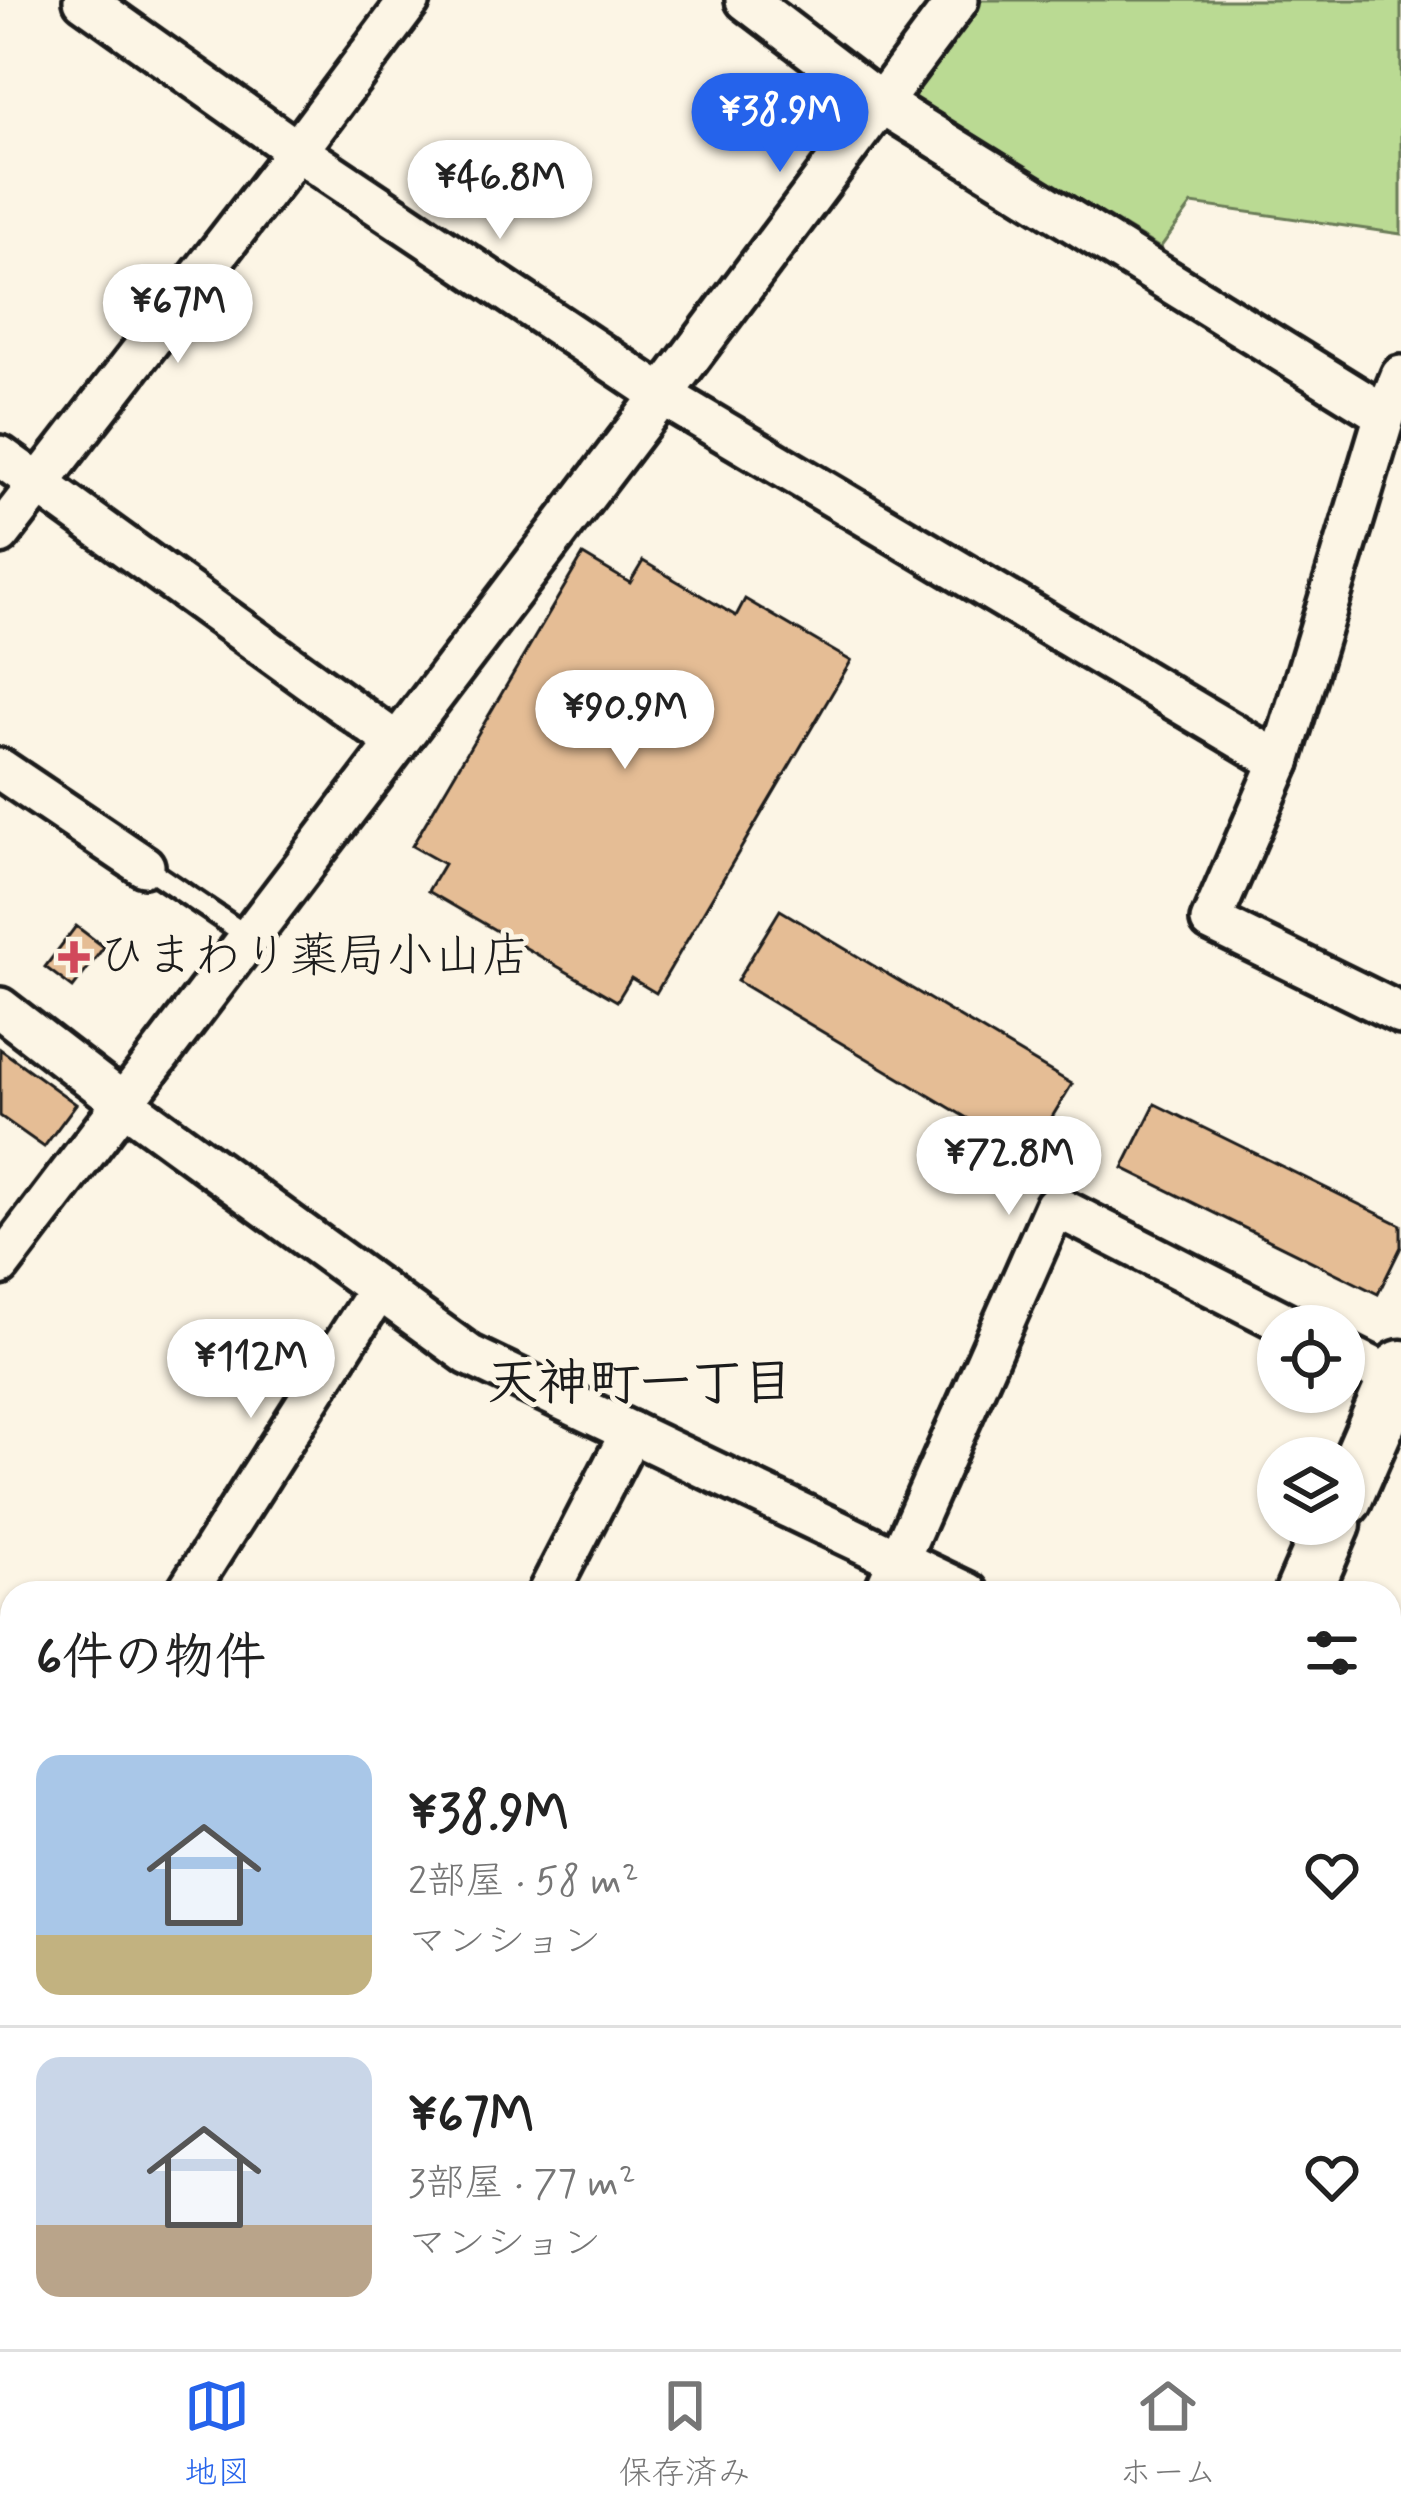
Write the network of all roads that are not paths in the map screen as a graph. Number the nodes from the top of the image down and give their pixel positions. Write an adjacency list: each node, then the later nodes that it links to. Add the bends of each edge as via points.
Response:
1 (84, 0): 6 (street)
2 (410, 0): 6 (street)
3 (746, 0): 5 (street)
4 (958, 0): 5 (street)
5 (881, 103): 8 (street); 9 (street)
6 (297, 151): 8 (street); 11 (street)
7 (1401, 376): 9 (street)
8 (662, 395): 13 (street); 14 (street)
9 (1385, 415): 14 (street)
10 (0, 456): 11 (street)
11 (39, 484): 12 (street); 13 (street)
12 (0, 534)
13 (397, 742): 17 (street)
14 (1280, 762): 19 (street, via 1211,921)
15 (0, 770): 16 (street)
16 (144, 866): 17 (lane)
17 (249, 937): 20 (street)
18 (0, 1008): 20 (street)
19 (1401, 1014)
20 (122, 1102): 21 (street); 22 (street)
21 (0, 1264)
22 (379, 1289): 26 (street, via 469,1355); 30 (street)
23 (1257, 1309): 29 (street, via 1055,1206)
24 (1365, 1361): 25 (street)
25 (1399, 1374): 27 (main road)
26 (631, 1432): 29 (street); 31 (street)
27 (1365, 1451)
28 (1324, 1545): 32 (main road)
29 (891, 1576)
30 (194, 1581)
31 (554, 1581)
32 (1308, 1581)

